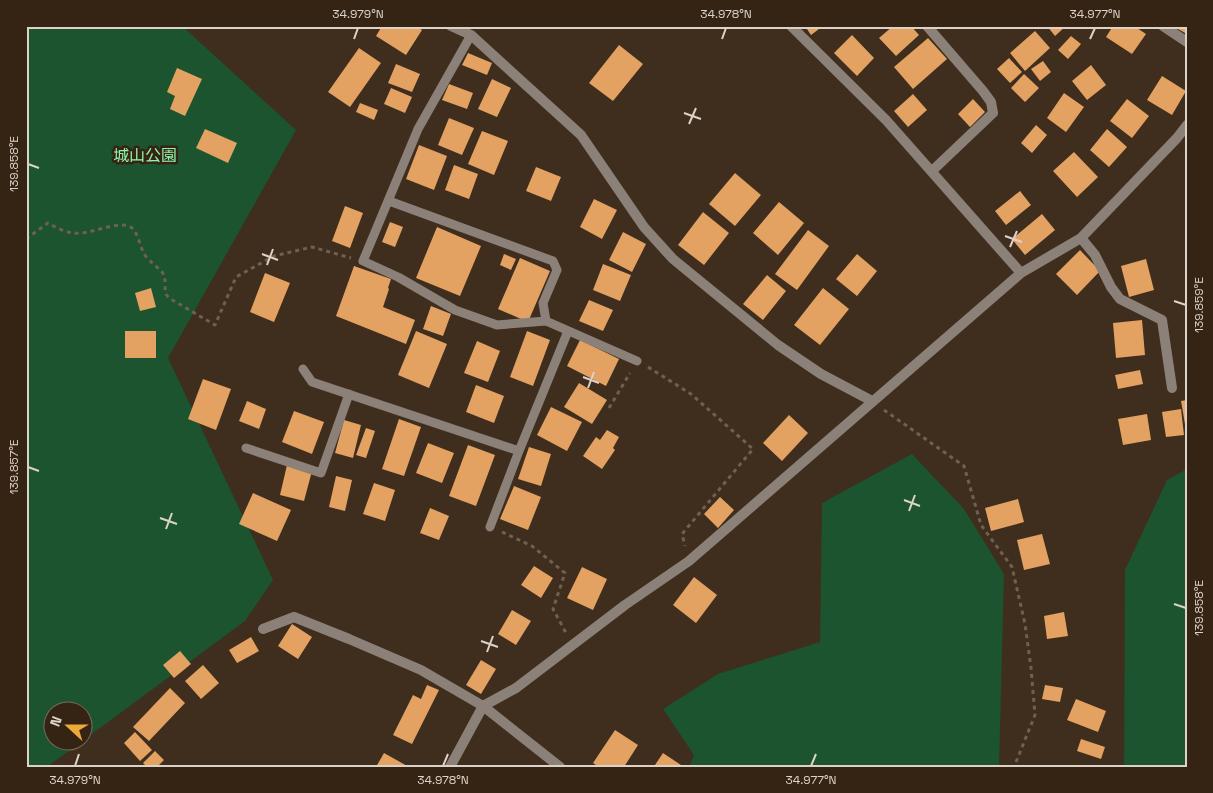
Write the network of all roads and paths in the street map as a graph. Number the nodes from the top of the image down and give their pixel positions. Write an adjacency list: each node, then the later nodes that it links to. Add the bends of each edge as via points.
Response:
1 (451, 26): 5 (street)
2 (791, 26): 8 (street, via 886,120)
3 (927, 26): 8 (street, via 983,91 991,102 993,113)
4 (1163, 26): 6 (street)
5 (473, 31): 9 (lane, via 418,129); 20 (street, via 581,135 644,227 673,259 778,345 821,374)
6 (1187, 42)
7 (1187, 125): 10 (street)
8 (932, 171): 13 (street)
9 (389, 201): 12 (lane); 14 (lane, via 553,261 557,270 543,303)
10 (1081, 238): 13 (street); 18 (street, via 1095,255 1120,299 1162,320)
11 (26, 239): 12 (path, via 48,224 73,234 121,224 128,226 134,230 146,258 162,270 170,298 215,325 236,277 274,256 312,247)
12 (363, 262): 14 (lane, via 398,277 455,310 497,325)
13 (1021, 273): 20 (street)
14 (546, 321): 15 (lane)
15 (568, 330): 16 (lane); 23 (lane)
16 (638, 361): 21 (path); 25 (path, via 692,394 753,449 682,534)
17 (303, 369): 19 (lane, via 312,382)
18 (1172, 388)
19 (349, 394): 22 (lane, via 321,474); 23 (lane)
20 (872, 401): 25 (street); 31 (path, via 964,466 981,525 1012,566 1026,633 1035,715)
21 (609, 408)
22 (246, 448)
23 (518, 451): 24 (lane)
24 (490, 526): 27 (path, via 532,546 566,573 552,609)
25 (689, 561): 27 (street)
26 (263, 629): 28 (street, via 294,618 421,670)
27 (573, 645): 28 (street, via 516,688)
28 (483, 706): 29 (street); 30 (street)
29 (450, 767)
30 (560, 767)
31 (1014, 767)

